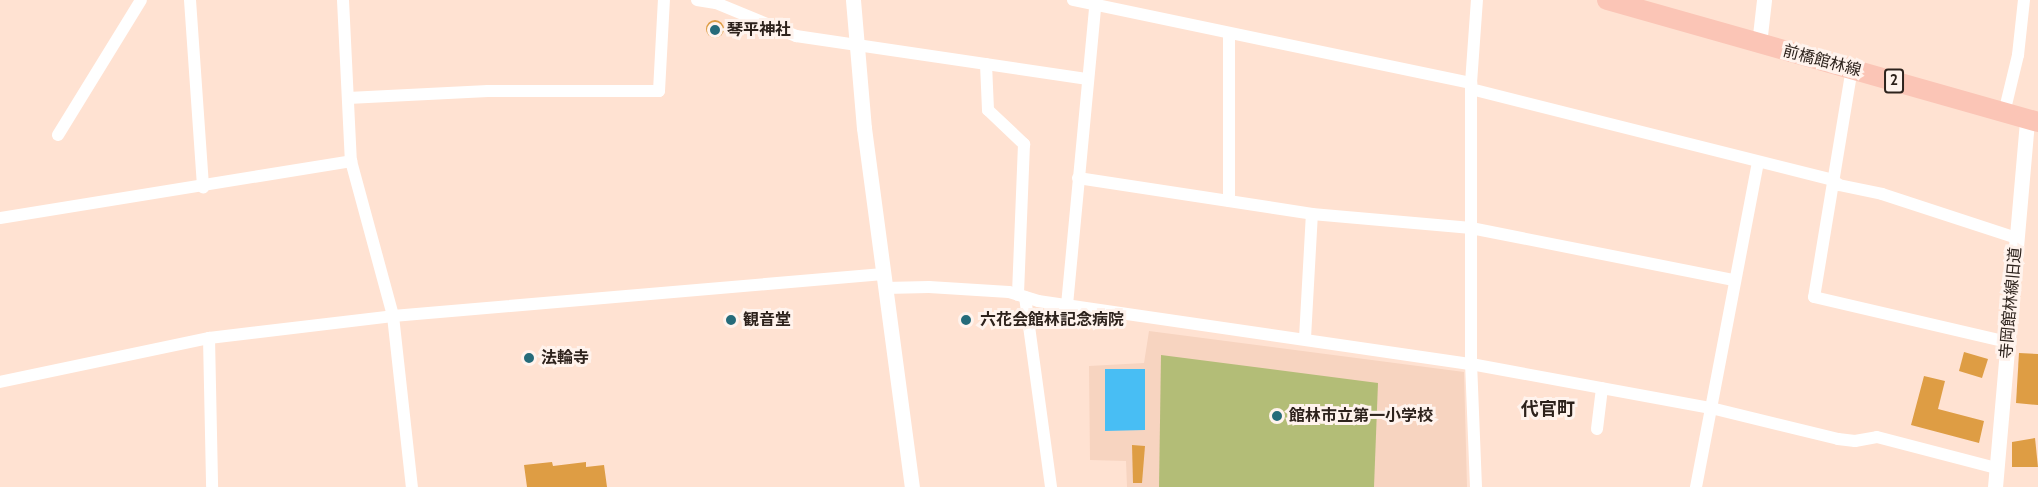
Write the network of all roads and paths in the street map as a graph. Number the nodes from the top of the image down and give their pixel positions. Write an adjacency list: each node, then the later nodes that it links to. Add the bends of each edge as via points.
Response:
1 (141, 0): 24 (street)
2 (190, 0): 29 (street)
3 (343, 0): 21 (street)
4 (664, 0): 21 (street, via 659,91 488,91)
5 (697, 0): 12 (street)
6 (853, 0): 16 (street)
7 (1073, 0): 13 (street)
8 (1477, 0): 20 (street)
9 (1607, 0): 15 (main road, 前橋館林線 / 2)
10 (1764, 0): 15 (street)
11 (2024, 0): 22 (street, via 2018,55)
12 (716, 2): 16 (street, via 796,36)
13 (1095, 2): 14 (street); 19 (street)
14 (1229, 33): 20 (street); 30 (street)
15 (1760, 44): 18 (main road, 前橋館林線 / 2)
16 (854, 47): 17 (street); 36 (street)
17 (986, 64): 19 (street); 37 (street, via 988,110 1024,144)
18 (1852, 68): 22 (main road, 前橋館林線 / 2); 28 (street)
19 (1088, 79): 27 (street)
20 (1471, 86): 26 (street); 33 (street)
21 (348, 98): 25 (street)
22 (2004, 113): 23 (main road, 前橋館林線 / 2)
23 (2033, 120): 34 (street, 寺岡館林線旧道)
24 (58, 135)
25 (351, 161): 29 (street); 39 (street)
26 (1758, 163): 28 (street); 35 (street)
27 (1078, 178): 30 (street); 38 (street)
28 (1833, 180): 34 (street); 42 (street, via 1814,297)
29 (203, 188): 32 (street)
30 (1229, 201): 31 (street)
31 (1312, 214): 33 (street); 41 (street)
32 (0, 218)
33 (1471, 228): 35 (street); 43 (street)
34 (2017, 238): 42 (street, 寺岡館林線旧道)
35 (1734, 280): 46 (street)
36 (884, 281): 37 (street); 39 (street); 51 (street)
37 (1022, 296): 38 (street); 52 (street)
38 (1067, 305): 41 (street)
39 (393, 316): 40 (street); 50 (street)
40 (209, 338): 44 (street); 49 (street)
41 (1305, 338): 43 (street)
42 (2008, 342): 48 (street, 寺岡館林線旧道)
43 (1471, 364): 45 (street); 53 (street)
44 (0, 382)
45 (1602, 388): 46 (street); 47 (street)
46 (1711, 408): 48 (street, via 1838,439 1877,437); 54 (street)
47 (1598, 429)
48 (1996, 468): 55 (street, 寺岡館林線旧道)
49 (213, 487)
50 (412, 487)
51 (912, 487)
52 (1051, 487)
53 (1476, 487)
54 (1696, 487)
55 (1995, 487)

